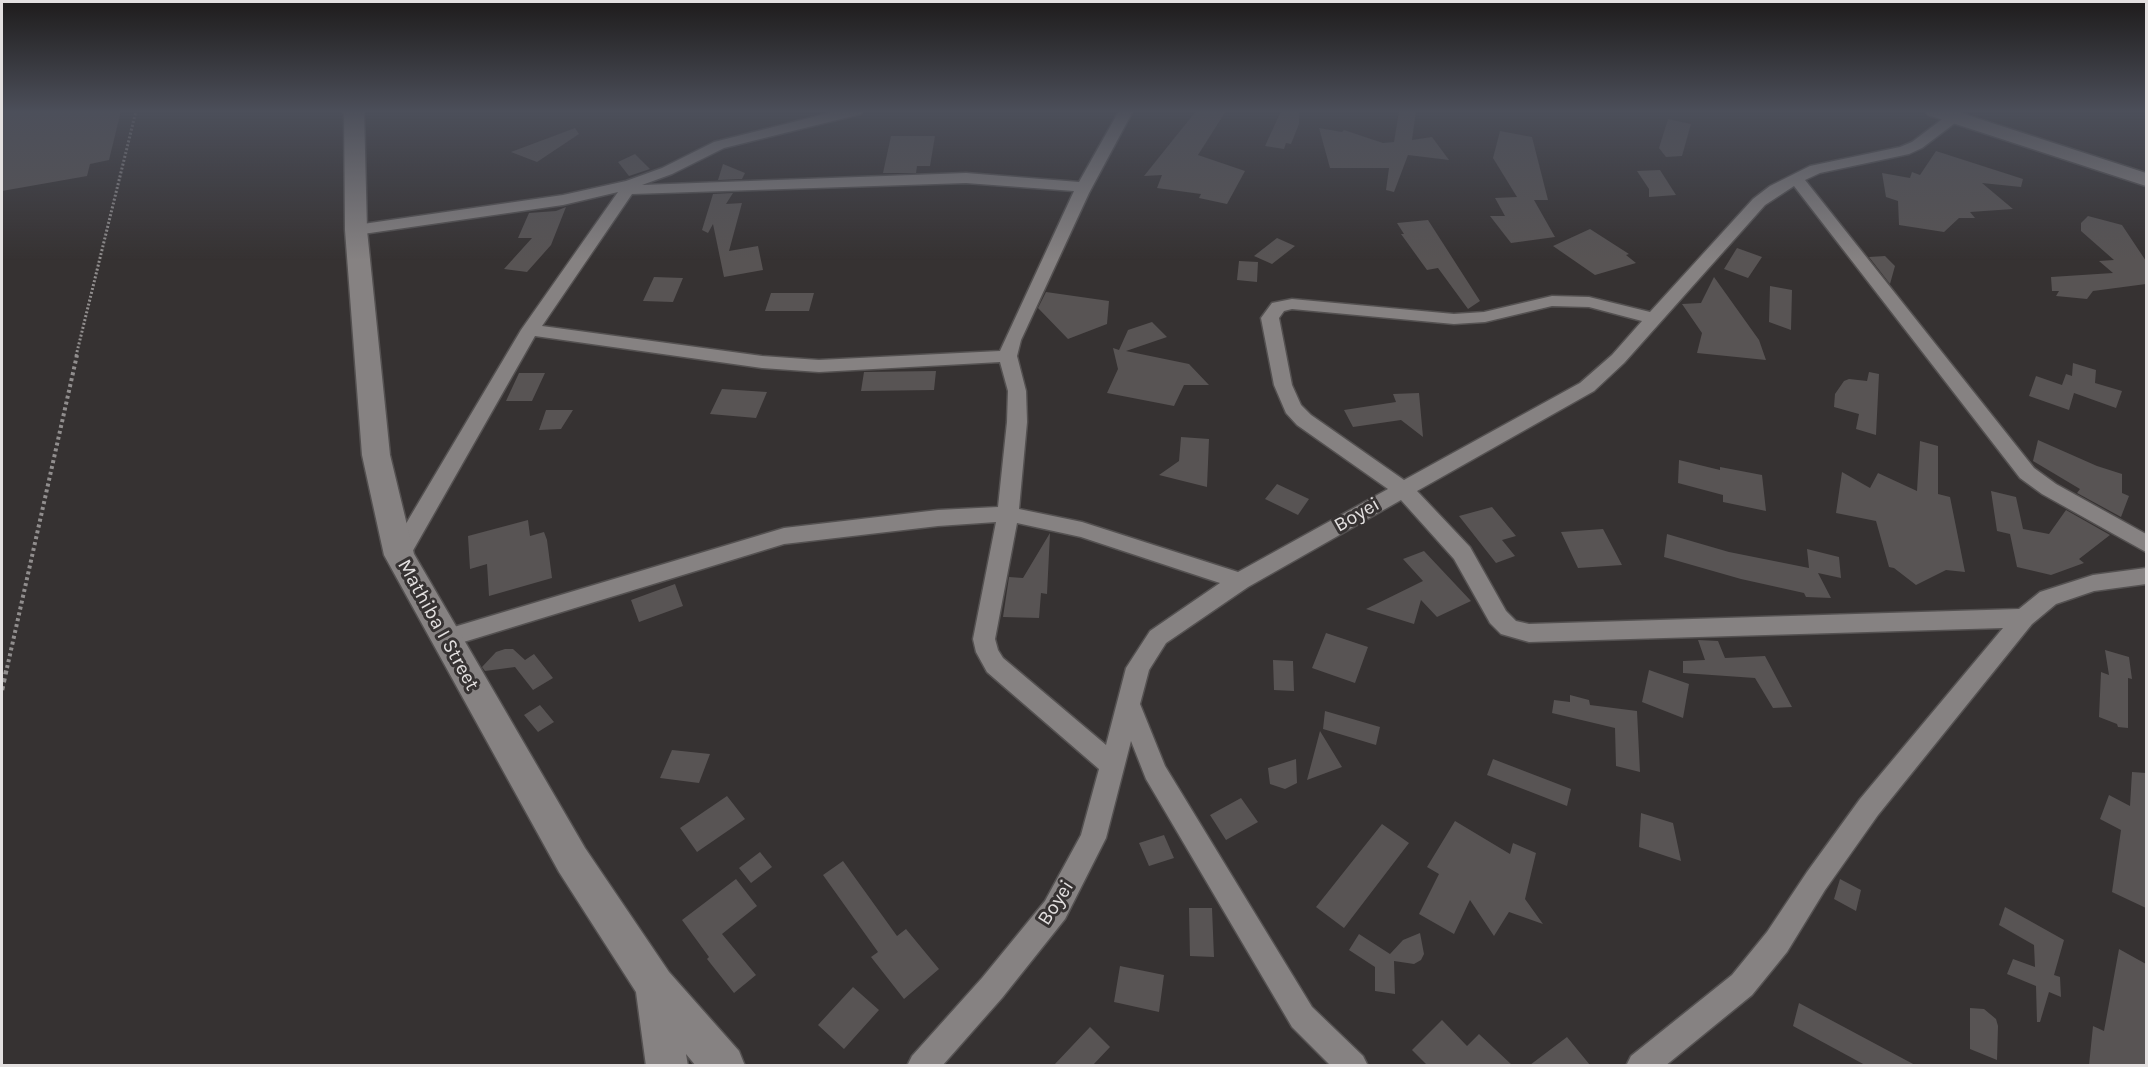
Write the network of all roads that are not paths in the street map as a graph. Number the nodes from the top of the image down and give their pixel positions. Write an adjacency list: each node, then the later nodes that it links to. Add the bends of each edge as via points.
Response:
1 (355, 161): 10 (street, Mathiba I Street)
2 (687, 161): 8 (street)
3 (1098, 161): 9 (street)
4 (1848, 161): 6 (street, Boyei)
5 (2087, 161): 7 (street)
6 (1795, 177): 11 (street, Boyei, via 1759,202); 16 (street, via 2027,473)
7 (2146, 180)
8 (629, 187): 9 (street, via 966,178); 10 (street); 12 (street)
9 (1084, 187): 13 (street)
10 (356, 230): 17 (street, Mathiba I Street, via 376,455)
11 (1655, 319): 14 (street, Boyei, via 1587,387); 14 (street, via 1580,302 1552,302 1485,317 1454,319 1292,304 1278,307 1270,318 1283,385 1293,408 1304,420)
12 (530, 330): 13 (street, via 808,366); 17 (street)
13 (1008, 356): 15 (street, via 1017,391 1017,422)
14 (1403, 489): 19 (street, Boyei); 20 (street, via 1462,553 1498,617 1509,628 1529,633)
15 (1008, 514): 19 (street, via 1082,530); 21 (street, via 784,536); 23 (street, via 985,625 987,652 995,665)
16 (2146, 544)
17 (399, 555): 21 (street, Mathiba I Street)
18 (2145, 573): 20 (street, via 2093,583 2048,598)
19 (1240, 581): 22 (street, Boyei, via 1158,637 1138,668)
20 (2024, 618): 29 (street, via 1869,807 1777,942 1742,984)
21 (444, 639): 24 (street, Mathiba I Street, via 572,860)
22 (1129, 705): 23 (street, Boyei); 28 (street, via 1155,771 1302,1017)
23 (1113, 766): 27 (street, Boyei, via 1094,838 1055,910)
24 (655, 986): 25 (street); 26 (street, Mathiba I Street)
25 (667, 1065)
26 (724, 1065)
27 (922, 1065)
28 (1353, 1065)
29 (1641, 1065)

